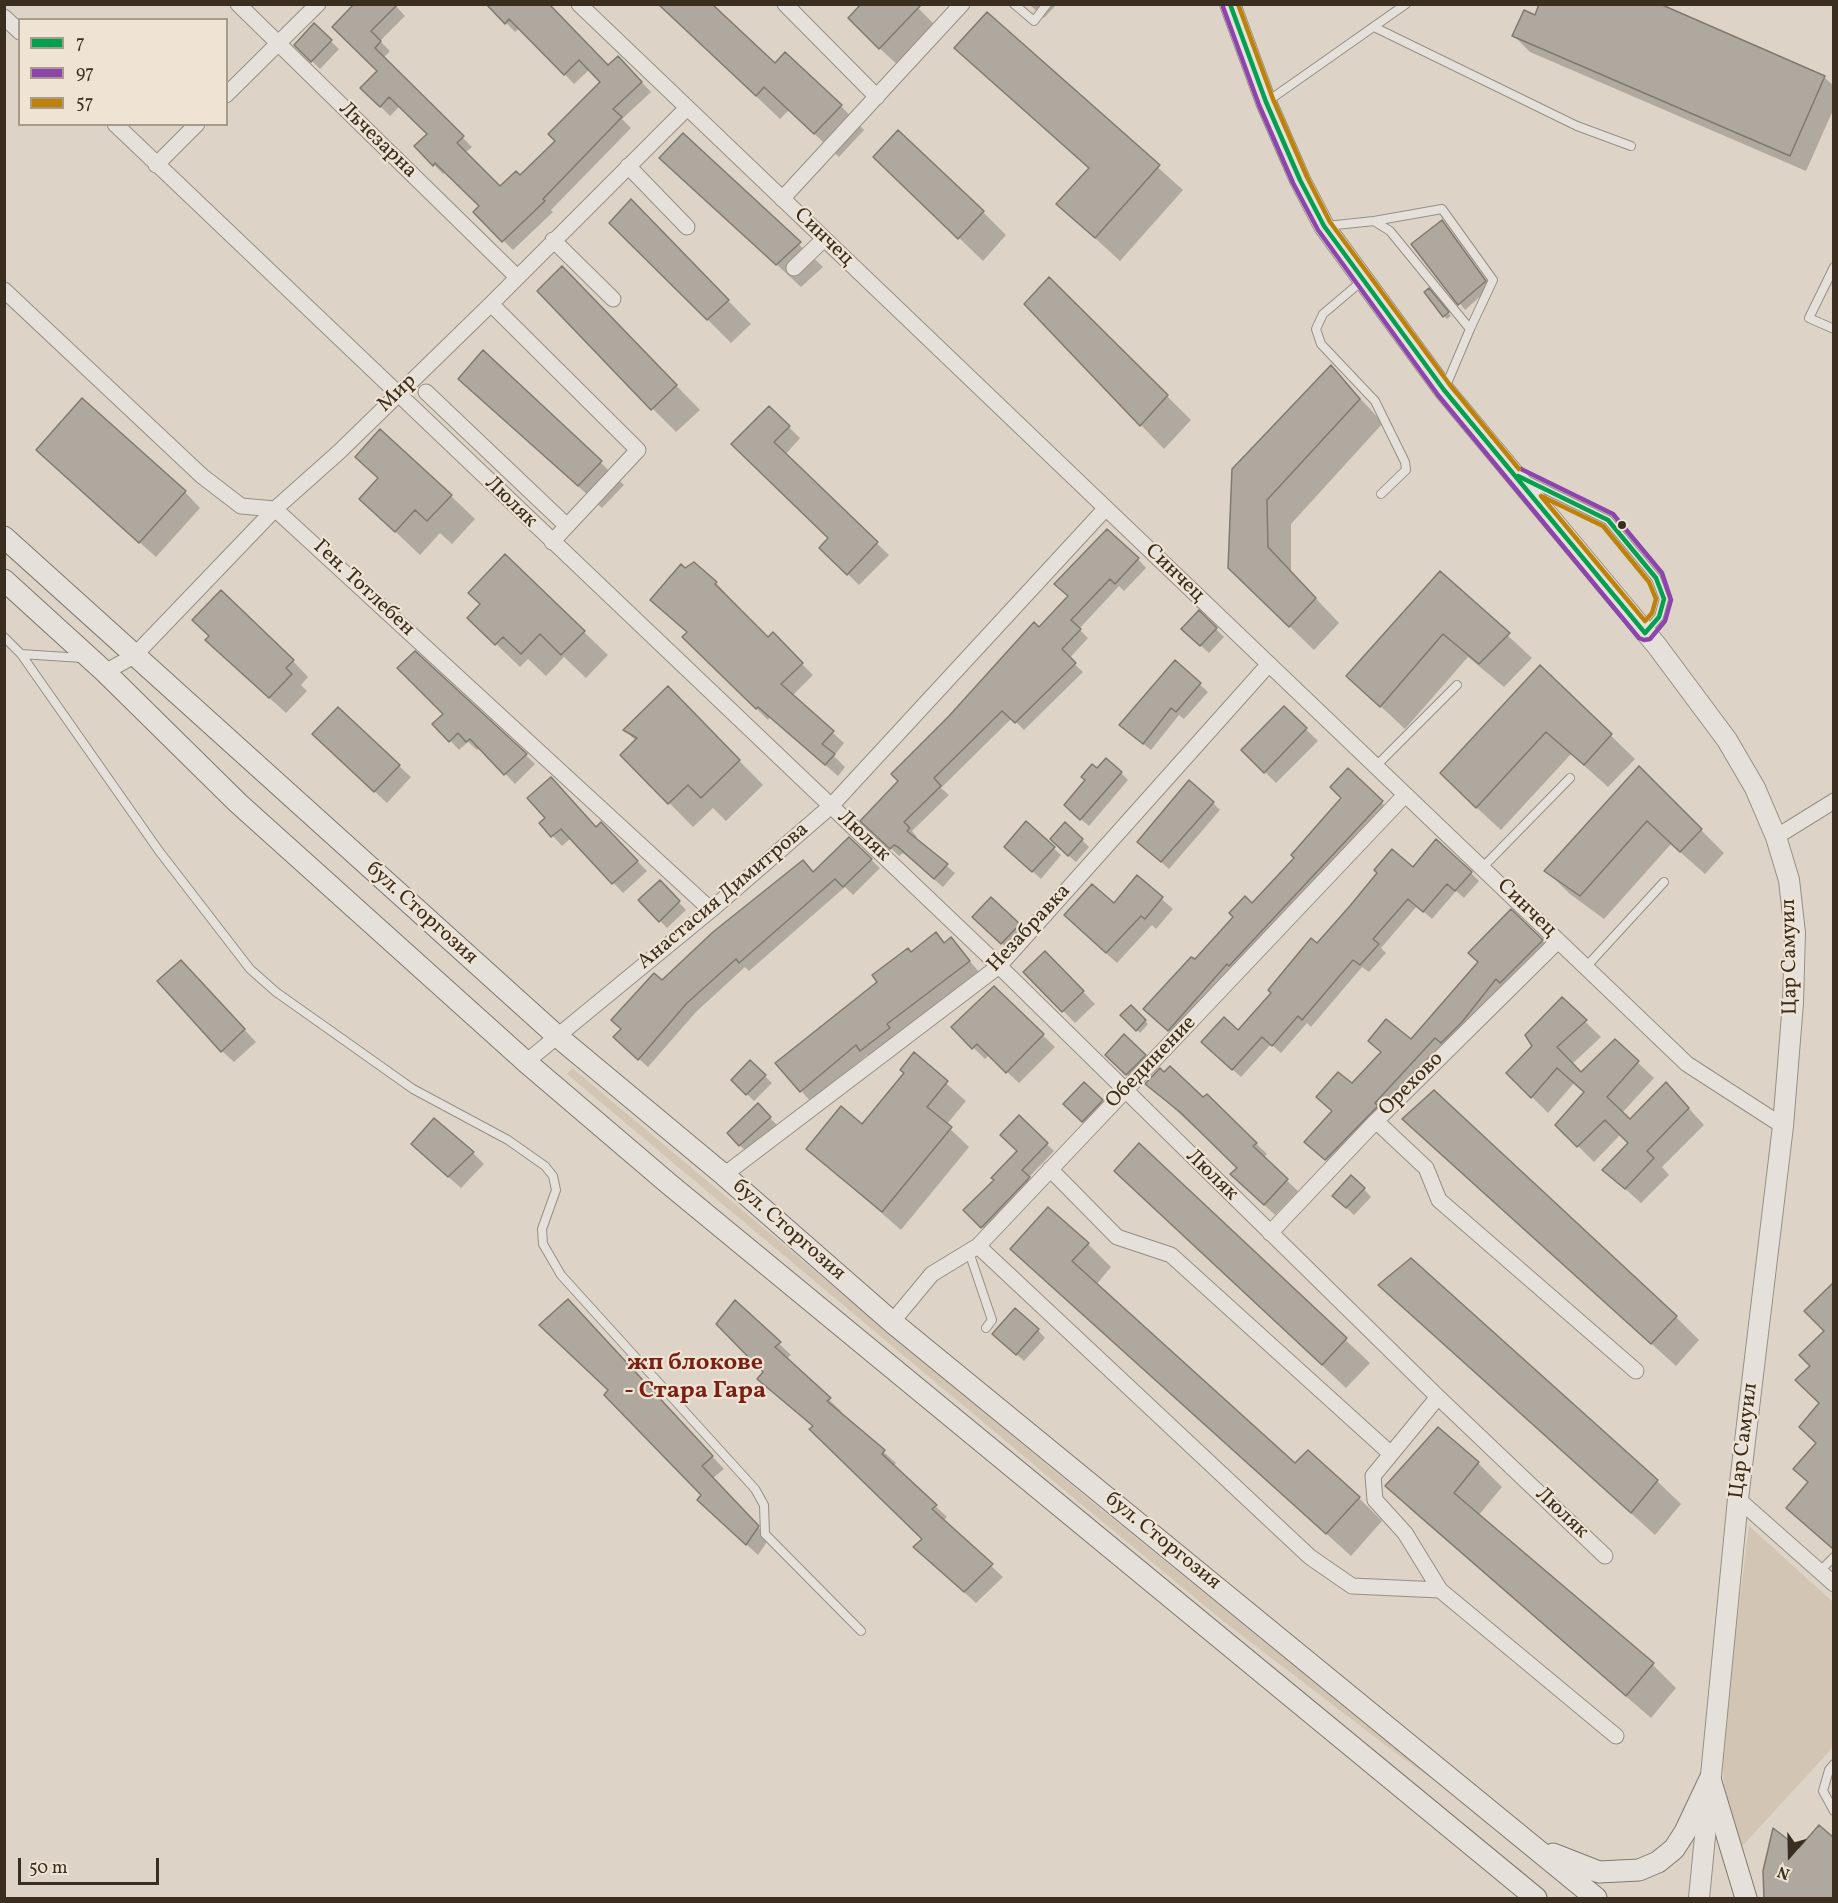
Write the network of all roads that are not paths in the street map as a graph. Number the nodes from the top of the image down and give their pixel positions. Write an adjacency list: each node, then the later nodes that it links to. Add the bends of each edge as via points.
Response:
1 (238, 4): 13 (street, Лъчезарна)
2 (318, 4): 13 (street)
3 (579, 4): 17 (street, Синчец)
4 (785, 4): 15 (street)
5 (962, 4): 15 (street)
6 (1014, 4): 7 (lane, via 1034,21)
7 (1047, 4)
8 (1230, 4): 16 (street, Цар Самуил)
9 (1407, 4): 11 (lane)
10 (4, 18): 12 (street)
11 (1374, 27): 16 (lane); 20 (lane, via 1577,126)
12 (18, 30)
13 (278, 44): 14 (street); 31 (street, Лъчезарна)
14 (228, 93)
15 (877, 97): 23 (street)
16 (1266, 102): 25 (street, Цар Самуил)
17 (687, 108): 22 (street, Мир); 23 (street, Синчец)
18 (117, 126): 21 (street, Люляк)
19 (195, 126): 21 (street)
20 (1631, 146)
21 (156, 165): 40 (street, Люляк)
22 (628, 166): 26 (street); 28 (street, Мир)
23 (782, 199): 27 (street, Синчец)
24 (1374, 221): 25 (lane); 36 (lane, via 1390,231); 36 (lane, via 1442,209 1493,280)
25 (1324, 226): 32 (street, Цар Самуил)
26 (687, 227)
27 (824, 239): 30 (street); 43 (street, Синчец)
28 (554, 240): 31 (street, Мир); 34 (street)
29 (1833, 267): 37 (lane, via 1809,318)
30 (794, 268)
31 (516, 276): 35 (street, Мир)
32 (1362, 281): 38 (street, Цар Самуил); 42 (lane, via 1323,314 1316,328 1321,344 1375,402 1405,462 1406,470)
33 (4, 290): 44 (street, via 202,476 241,506)
34 (613, 299)
35 (491, 304): 40 (street, Мир); 45 (street, via 638,450)
36 (1470, 329): 38 (lane)
37 (1833, 329)
38 (1444, 390): 41 (street, Цар Самуил)
39 (426, 392): 45 (street)
40 (397, 395): 44 (street, Мир); 47 (street, Люляк)
41 (1518, 477): 49 (street, Цар Самуил); 49 (lane, via 1608,520 1656,578 1664,599 1659,617)
42 (1381, 494)
43 (1106, 508): 53 (street, Синчец); 60 (street, Анастасия Димитрова)
44 (276, 509): 52 (street, Мир); 64 (street, Ген. Тотлебен)
45 (567, 526): 47 (street)
46 (4, 537): 52 (main road, бул. Сторгозия)
47 (552, 542): 60 (street, Люляк)
48 (4, 580): 54 (main road, бул. Сторгозия)
49 (1645, 633): 61 (street, Цар Самуил, via 1727,740 1755,788)
50 (4, 637): 51 (lane)
51 (21, 654): 54 (lane); 88 (lane, via 159,851 250,969 276,993 413,1089 508,1140 545,1166 553,1176 556,1190 542,1229 543,1244 561,1275 755,1489 764,1505 765,1534)
52 (135, 657): 54 (street, Мир); 68 (main road, бул. Сторгозия)
53 (1269, 664): 56 (street, Синчец); 66 (street, Незабравка)
54 (97, 665): 69 (main road, бул. Сторгозия, via 238,802)
55 (1457, 685): 56 (lane)
56 (1376, 766): 58 (street, Синчец)
57 (1570, 778): 62 (lane)
58 (1405, 795): 62 (street, Синчец); 70 (street, Обединение)
59 (1833, 801): 61 (street)
60 (831, 806): 64 (street, Анастасия Димитрова); 66 (street, Люляк)
61 (1776, 837): 72 (street, Цар Самуил, via 1789,880 1795,933)
62 (1483, 867): 65 (street, Синчец)
63 (1664, 882): 67 (lane)
64 (711, 910): 68 (street, Анастасия Димитрова)
65 (1558, 941): 67 (street, Синчец); 71 (street, Орехово)
66 (999, 966): 70 (street, Люляк); 74 (street, Незабравка)
67 (1586, 967): 72 (street, Синчец, via 1687,1064)
68 (557, 1036): 69 (street, Анастасия Димитрова); 74 (main road, бул. Сторгозия)
69 (526, 1062): 94 (main road, бул. Сторгозия)
70 (1125, 1092): 73 (street, Обединение); 75 (street, Люляк)
71 (1376, 1121): 75 (street, Орехово); 79 (street, via 1426,1168 1440,1200)
72 (1783, 1126): 82 (street, Цар Самуил)
73 (1050, 1169): 76 (street, Обединение); 81 (street, via 1117,1237 1171,1256)
74 (724, 1175): 77 (main road, бул. Сторгозия)
75 (1270, 1233): 80 (street, Люляк)
76 (974, 1249): 77 (street, Обединение, via 932,1274); 78 (lane, via 992,1320); 87 (street, via 1310,1557 1352,1586)
77 (892, 1322): 93 (main road, бул. Сторгозия)
78 (986, 1328)
79 (1636, 1371)
80 (1438, 1397): 81 (street); 83 (street, Люляк)
81 (1391, 1454): 87 (street, via 1373,1476 1375,1500 1405,1533)
82 (1738, 1499): 85 (street); 91 (street, Цар Самуил)
83 (1605, 1556)
84 (1833, 1557): 85 (lane)
85 (1819, 1572): 86 (street)
86 (1833, 1584)
87 (1440, 1590): 89 (street)
88 (861, 1631)
89 (1616, 1736)
90 (1833, 1764): 92 (lane, via 1823,1791)
91 (1710, 1779): 93 (main road, via 1674,1850 1640,1870 1599,1872 1581,1866 1548,1851); 96 (street, Цар Самуил); 97 (main road)
92 (1833, 1811)
93 (1505, 1823): 95 (main road, бул. Сторгозия)
94 (1536, 1899)
95 (1596, 1899)
96 (1699, 1899)
97 (1746, 1899)

